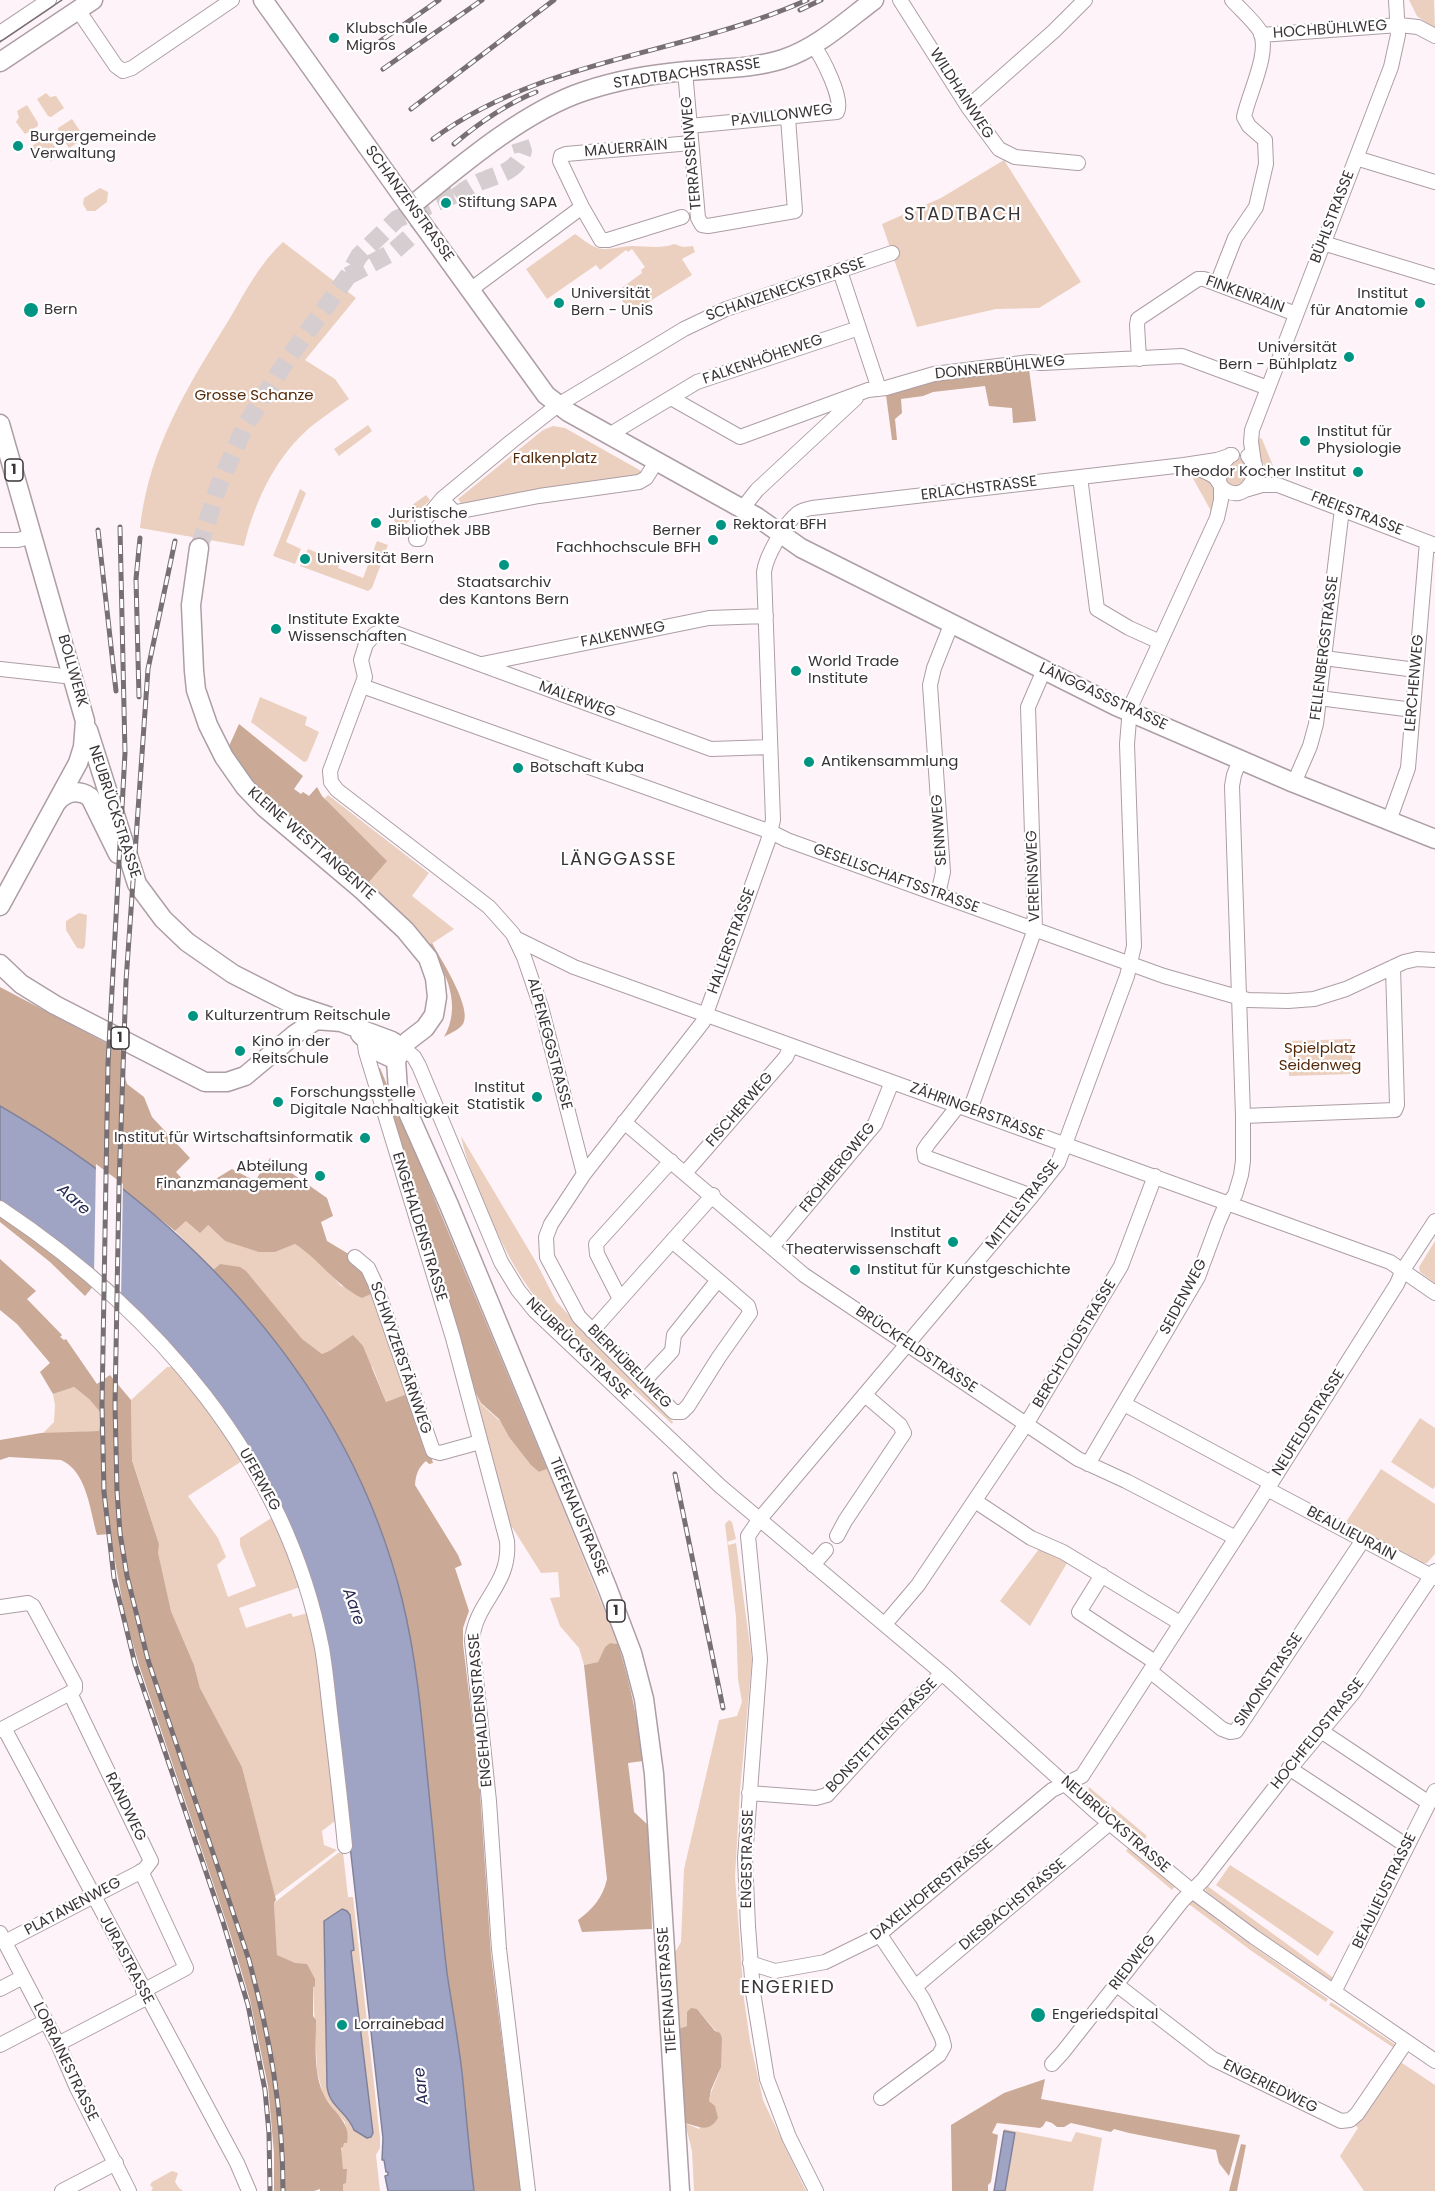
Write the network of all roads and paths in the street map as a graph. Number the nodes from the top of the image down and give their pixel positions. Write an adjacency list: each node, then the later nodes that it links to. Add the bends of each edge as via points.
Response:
1 (49, 0): 11 (street)
2 (232, 0): 9 (street, via 123,71 116,66)
3 (263, 0): 25 (main road, SCHANZENSTRASSE, bridge)
4 (874, 0): 14 (main road, STADTBACHSTRASSE)
5 (900, 0): 17 (street, WILDHAINWEG)
6 (1085, 0): 17 (street)
7 (1232, 0): 12 (street)
8 (1396, 0): 10 (street, BÜHLSTRASSE)
9 (86, 5): 15 (main road)
10 (1398, 25): 12 (street, HOCHBÜHLWEG); 13 (street, HOCHBÜHLWEG, via 1418,27); 21 (street, BÜHLSTRASSE, via 1390,67)
11 (0, 33)
12 (1261, 35): 31 (street, via 1262,53 1244,117 1265,140 1266,164 1256,207 1235,238)
13 (1435, 36)
14 (813, 45): 16 (main road, STADTBACHSTRASSE, via 766,63); 18 (street, PAVILLONWEG, via 822,58 840,109 835,113)
15 (0, 62)
16 (685, 71): 19 (street, TERRASSENWEG); 25 (main road, STADTBACHSTRASSE, via 631,79 554,104)
17 (968, 107): 22 (street, WILDHAINWEG, via 993,143 1007,154)
18 (788, 118): 19 (street, PAVILLONWEG); 20 (street, TERRASSENWEG, via 796,206 791,213 701,224)
19 (689, 126): 20 (street, TERRASSENWEG)
20 (691, 142): 24 (street, MAUERRAIN, via 561,156 560,163)
21 (1356, 159): 23 (street); 27 (street, BÜHLSTRASSE)
22 (1078, 163)
23 (1435, 182)
24 (582, 207): 26 (street, via 603,241); 32 (street)
25 (409, 213): 32 (main road, SCHANZENSTRASSE)
26 (682, 217)
27 (1323, 243): 30 (street); 33 (street, BÜHLSTRASSE)
28 (892, 253): 29 (street, SCHANZENECKSTRASSE)
29 (840, 271): 34 (street); 40 (street, SCHANZENECKSTRASSE, via 710,315)
30 (1435, 277)
31 (1217, 284): 33 (street, FINKENRAIN); 35 (street, FINKENRAIN, via 1198,279 1141,316 1137,325)
32 (471, 290): 40 (main road, SCHANZENSTRASSE, via 546,395)
33 (1296, 314): 36 (street, BÜHLSTRASSE)
34 (859, 328): 37 (street); 39 (street, FALKENHÖHEWEG, via 697,382)
35 (1139, 359): 36 (street, DONNERBÜHLWEG, via 1186,357); 37 (street, DONNERBÜHLWEG, via 1030,362 936,373)
36 (1268, 388): 42 (street, BÜHLSTRASSE)
37 (879, 389): 38 (street, DONNERBÜHLWEG)
38 (859, 393): 39 (street, via 740,437); 53 (street)
39 (671, 398): 43 (street, FALKENHÖHEWEG)
40 (558, 405): 43 (main road); 52 (street, SCHANZENECKSTRASSE)
41 (0, 424): 57 (main road, BOLLWERK / 1)
42 (1252, 430): 44 (street, BÜHLSTRASSE); 46 (street, BÜHLSTRASSE)
43 (609, 435): 45 (main road)
44 (1232, 454): 46 (street, via 1243,453); 47 (street, ERLACHSTRASSE); 49 (street, via 1220,467)
45 (656, 462): 52 (street, via 640,482 456,512); 53 (main road)
46 (1254, 464): 50 (street, FREIESTRASSE); 51 (street, via 1254,479)
47 (1187, 465): 48 (street, ERLACHSTRASSE); 49 (street, via 1205,471)
48 (1080, 477): 56 (street, ERLACHSTRASSE, via 807,509 797,514); 64 (street, via 1097,609)
49 (1220, 484): 51 (street, via 1228,492); 55 (street)
50 (1278, 485): 51 (street, FREIESTRASSE); 54 (street, FREIESTRASSE)
51 (1243, 491): 55 (street)
52 (442, 498): 58 (street, SCHANZENECKSTRASSE, via 422,523)
53 (742, 509): 56 (main road)
54 (1342, 509): 60 (street, FREIESTRASSE); 65 (street, FELLENBERGSTRASSE)
55 (1217, 518): 64 (street)
56 (781, 534): 62 (street, HALLERSTRASSE, via 765,566); 63 (main road, LÄNGGASSSTRASSE, via 810,553)
57 (33, 536): 59 (street); 70 (main road, BOLLWERK / 1)
58 (416, 539)
59 (0, 540)
60 (1431, 543): 69 (street, LERCHENWEG)
61 (199, 548): 99 (main road, KLEINE WESTTANGENTE, via 191,605 196,690 224,757 254,798 374,900 428,958 435,978 436,1007 430,1022)
62 (766, 616): 66 (street, FALKENWEG, via 709,618); 76 (street, HALLERSTRASSE)
63 (951, 624): 68 (main road, LÄNGGASSSTRASSE); 84 (street, SENNWEG, via 930,684 943,872)
64 (1160, 642): 74 (street)
65 (1324, 658): 69 (street); 72 (street, FELLENBERGSTRASSE)
66 (482, 664): 71 (street, MALERWEG, via 387,630 375,634 366,644 361,660 365,674); 76 (street, MALERWEG, via 711,748)
67 (0, 669): 70 (street)
68 (1044, 670): 74 (main road, LÄNGGASSSTRASSE); 86 (street, VEREINSWEG, via 1028,707)
69 (1416, 670): 73 (street, LERCHENWEG)
70 (74, 677): 75 (main road, BOLLWERK / 1)
71 (362, 686): 81 (street, GESELLSCHAFTSSTRASSE); 87 (street, ALPENEGGSTRASSE, via 330,771 333,785 492,910)
72 (1319, 698): 73 (street); 78 (street, FELLENBERGSTRASSE, via 1312,739)
73 (1413, 710): 80 (street, LERCHENWEG, via 1407,775)
74 (1129, 712): 77 (main road, LÄNGGASSSTRASSE); 89 (street, MITTELSTRASSE, via 1135,938)
75 (85, 721): 79 (main road, BOLLWERK / 1, via 80,758); 83 (main road, NEUBRÜCKSTRASSE / 1)
76 (770, 747): 81 (street, HALLERSTRASSE)
77 (1240, 760): 78 (main road, LÄNGGASSSTRASSE); 92 (street, SEIDENWEG, via 1232,786)
78 (1294, 783): 80 (main road, LÄNGGASSSTRASSE)
79 (54, 806): 83 (main road, via 68,793 90,797 126,872); 85 (main road, BOLLWERK / 1)
80 (1389, 821): 82 (main road, LÄNGGASSSTRASSE)
81 (771, 832): 84 (street, GESELLSCHAFTSSTRASSE); 94 (street, HALLERSTRASSE)
82 (1435, 839)
83 (137, 884): 93 (main road, NEUBRÜCKSTRASSE / 1, via 163,919 187,942 233,974)
84 (938, 894): 86 (street, GESELLSCHAFTSSTRASSE)
85 (0, 906)
86 (1035, 929): 89 (street, GESELLSCHAFTSSTRASSE); 101 (street, VEREINSWEG)
87 (514, 938): 94 (street, ZÄHRINGERSTRASSE, via 557,960); 107 (street, ALPENEGGSTRASSE, via 544,1017)
88 (1435, 960): 90 (street, GESELLSCHAFTSSTRASSE, via 1417,959)
89 (1130, 963): 92 (street, GESELLSCHAFTSSTRASSE); 104 (street, MITTELSTRASSE)
90 (1393, 967): 92 (street, GESELLSCHAFTSSTRASSE, via 1314,999); 102 (street, via 1395,1110)
91 (3, 970): 96 (main road, 1, via 55,1005 205,1082 227,1083 244,1076)
92 (1239, 999): 102 (street, SEIDENWEG)
93 (292, 1004): 95 (main road, NEUBRÜCKSTRASSE); 96 (main road, via 300,1013)
94 (706, 1014): 98 (street, ZÄHRINGERSTRASSE); 103 (street, HALLERSTRASSE)
95 (346, 1024): 96 (main road, 1, via 316,1020); 97 (main road, 1)
96 (303, 1028)
97 (369, 1037): 99 (main road, 1); 128 (street, ENGEHALDENSTRASSE, via 365,1045 367,1055)
98 (791, 1046): 100 (street, ZÄHRINGERSTRASSE); 106 (street, FISCHERWEG, via 786,1057)
99 (399, 1054): 132 (street, NEUBRÜCKSTRASSE, via 417,1061 495,1250 518,1290 545,1321); 179 (main road, TIEFENAUSTRASSE / 1, via 398,1090 449,1205 636,1666 654,1774)
100 (892, 1082): 101 (street, ZÄHRINGERSTRASSE); 115 (street, FROHBERGWEG, via 875,1124)
101 (964, 1108): 104 (street, ZÄHRINGERSTRASSE); 110 (street, VEREINSWEG, via 928,1144 925,1157)
102 (1243, 1116): 111 (street, SEIDENWEG, via 1242,1167 1235,1195)
103 (624, 1122): 105 (street, BRÜCKFELDSTRASSE); 107 (street, HALLERSTRASSE)
104 (1066, 1144): 108 (street, ZÄHRINGERSTRASSE); 110 (street, MITTELSTRASSE, via 1055,1168)
105 (671, 1161): 106 (street, BRÜCKFELDSTRASSE); 121 (street, via 596,1244 597,1254)
106 (685, 1173): 109 (street, BRÜCKFELDSTRASSE)
107 (584, 1174): 120 (street, HALLERSTRASSE, via 548,1229 545,1242 547,1257)
108 (1155, 1176): 111 (street, ZÄHRINGERSTRASSE); 127 (street, BERCHTOLDSTRASSE, via 1121,1266)
109 (713, 1195): 114 (street); 115 (street, BRÜCKFELDSTRASSE)
110 (1032, 1196): 123 (street, MITTELSTRASSE)
111 (1228, 1203): 117 (street, ZÄHRINGERSTRASSE); 126 (street, SEIDENWEG, via 1198,1277)
112 (0, 1208): 153 (street, UFERWEG, via 87,1272 158,1340 182,1365 231,1431 260,1478 297,1558 322,1648)
113 (1435, 1221): 117 (street, NEUFELDSTRASSE)
114 (672, 1241): 118 (street); 121 (street)
115 (772, 1247): 123 (street, BRÜCKFELDSTRASSE, via 804,1275)
116 (355, 1257): 128 (street, SCHWYZERSTÄRNWEG, via 368,1268 375,1283 433,1451 440,1453)
117 (1403, 1270): 119 (street, ZÄHRINGERSTRASSE); 130 (street, NEUFELDSTRASSE)
118 (718, 1281): 124 (street, via 675,1335 672,1351); 124 (street, BIERHÜBELIWEG, via 748,1306 750,1313 688,1406 681,1412 671,1410)
119 (1435, 1293)
120 (567, 1296): 122 (street, BIERHÜBELIWEG)
121 (620, 1299): 122 (street)
122 (592, 1331): 124 (street, BIERHÜBELIWEG)
123 (908, 1344): 125 (street, MITTELSTRASSE); 127 (street, BRÜCKFELDSTRASSE)
124 (643, 1382)
125 (865, 1395): 132 (street, MITTELSTRASSE); 133 (street, via 904,1433)
126 (1124, 1404): 129 (street, SEIDENWEG); 130 (street, BEAULIEURAIN)
127 (1026, 1424): 129 (street, BRÜCKFELDSTRASSE); 131 (street, BERCHTOLDSTRASSE)
128 (480, 1442): 178 (street, ENGEHALDENSTRASSE, via 507,1554 499,1583 473,1627 472,1641 499,1949)
129 (1088, 1464): 134 (street, BRÜCKFELDSTRASSE)
130 (1269, 1486): 134 (street, NEUFELDSTRASSE); 135 (street, BEAULIEURAIN)
131 (975, 1501): 138 (street, via 1026,1536); 142 (street, BERCHTOLDSTRASSE, via 918,1585)
132 (759, 1520): 137 (street, NEUBRÜCKSTRASSE); 150 (street, ENGESTRASSE, via 747,1539 760,1659)
133 (837, 1536)
134 (1236, 1538): 141 (street, NEUFELDSTRASSE)
135 (1363, 1540): 139 (street, BEAULIEURAIN); 143 (street, SIMONSTRASSE, via 1236,1731 1222,1729)
136 (826, 1550): 137 (street)
137 (813, 1565): 142 (street, NEUBRÜCKSTRASSE)
138 (1102, 1575): 141 (street); 143 (street, via 1079,1612)
139 (1434, 1575): 147 (street, HOCHFELDSTRASSE, via 1366,1676)
140 (0, 1608): 145 (street, RANDWEG, via 31,1604 75,1684)
141 (1180, 1623): 143 (street, NEUFELDSTRASSE)
142 (885, 1624): 144 (street, NEUBRÜCKSTRASSE)
143 (1152, 1666): 149 (street, NEUFELDSTRASSE, via 1082,1776)
144 (942, 1673): 149 (street, NEUBRÜCKSTRASSE); 150 (street, BONSTETTENSTRASSE, via 827,1795 816,1798)
145 (70, 1693): 146 (street); 155 (street, RANDWEG, via 150,1858 150,1864)
146 (2, 1729): 157 (street, JURASTRASSE)
147 (1321, 1731): 148 (street, HOCHFELDSTRASSE); 151 (street)
148 (1289, 1768): 154 (street); 156 (street, HOCHFELDSTRASSE)
149 (1065, 1784): 152 (street, NEUBRÜCKSTRASSE); 158 (street, DAXELHOFERSTRASSE, via 1052,1790)
150 (749, 1793): 160 (street, ENGESTRASSE, via 745,1858)
151 (1432, 1797): 154 (street, BEAULIEUSTRASSE)
152 (1111, 1822): 156 (street, NEUBRÜCKSTRASSE); 163 (street, DIESBACHSTRASSE)
153 (345, 1846)
154 (1407, 1846): 165 (street, BEAULIEUSTRASSE)
155 (141, 1871): 157 (street, PLATANENWEG); 166 (street, via 186,1968)
156 (1192, 1891): 162 (street, RIEDWEG); 165 (street, NEUBRÜCKSTRASSE)
157 (92, 1896): 159 (street, PLATANENWEG); 166 (street, JURASTRASSE)
158 (880, 1935): 160 (street, DAXELHOFERSTRASSE, via 828,1961 775,1971); 163 (street)
159 (2, 1937): 161 (street, LORRAINESTRASSE)
160 (750, 1963): 180 (street, ENGESTRASSE, via 767,2079 789,2137)
161 (23, 1977): 164 (street); 167 (street, LORRAINESTRASSE)
162 (1117, 1985): 168 (street, ENGERIEDWEG, via 1213,2059 1341,2121 1356,2116); 172 (street, RIEDWEG)
163 (915, 1988): 173 (street, via 942,2038 943,2049)
164 (0, 1989)
165 (1334, 1992): 168 (street, NEUBRÜCKSTRASSE)
166 (145, 1995): 170 (street); 177 (street, JURASTRASSE)
167 (46, 2021): 169 (street); 170 (street, LORRAINESTRASSE)
168 (1406, 2042): 171 (street, NEUBRÜCKSTRASSE)
169 (0, 2044)
170 (58, 2044): 174 (street, LORRAINESTRASSE)
171 (1435, 2061)
172 (1052, 2064)
173 (881, 2098)
174 (116, 2163): 175 (street); 176 (street, LORRAINESTRASSE)
175 (62, 2191)
176 (129, 2191)
177 (249, 2191)
178 (528, 2191)
179 (680, 2191)
180 (816, 2191)

